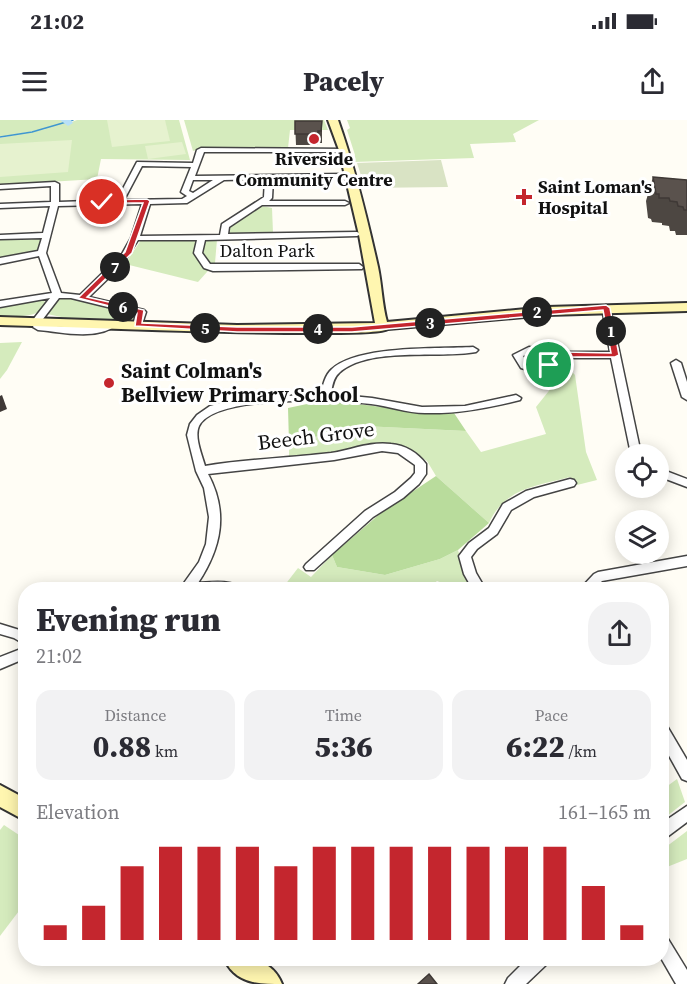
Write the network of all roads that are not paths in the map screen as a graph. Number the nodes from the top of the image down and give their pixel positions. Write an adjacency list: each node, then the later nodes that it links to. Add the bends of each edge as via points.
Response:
1 (333, 120): 2 (street)
2 (344, 150): 3 (street, via 205,149); 33 (street)
3 (194, 165): 6 (street); 10 (street, via 140,164)
4 (343, 176): 7 (street)
5 (222, 177): 6 (street); 7 (street); 9 (street)
6 (191, 178): 9 (street, via 185,192)
7 (269, 178): 12 (street, via 268,198)
8 (0, 187): 14 (street, via 55,184)
9 (193, 196): 11 (street, via 184,201)
10 (120, 201): 11 (street); 14 (street)
11 (147, 201): 21 (street)
12 (262, 203): 13 (street); 20 (street, Dalton Park, via 225,226)
13 (345, 203)
14 (55, 204): 15 (street); 17 (street)
15 (0, 206)
16 (357, 234): 20 (street, Dalton Park)
17 (48, 235): 18 (street); 22 (street)
18 (0, 237)
19 (202, 237): 20 (street, Dalton Park); 21 (street, Dalton Park); 24 (street, Dalton Park, via 198,253 213,268)
20 (224, 237)
21 (135, 238): 26 (street, via 122,261)
22 (42, 254): 23 (street); 25 (street)
23 (0, 261)
24 (359, 267)
25 (57, 295): 26 (street); 27 (street); 31 (street)
26 (82, 298): 32 (street, via 141,312)
27 (0, 304)
28 (687, 307): 29 (street)
29 (606, 308): 33 (street); 36 (street)
30 (0, 321): 31 (street)
31 (39, 321): 32 (street)
32 (138, 325): 33 (street)
33 (382, 328)
34 (472, 350): 38 (street, Beech Grove, via 362,357 335,371 327,383)
35 (563, 355): 36 (street)
36 (615, 355): 41 (street)
37 (676, 363): 39 (street)
38 (326, 397): 40 (street, Beech Grove, via 422,410 465,409); 42 (street, Beech Grove, via 227,403 205,414 194,426 192,435)
39 (687, 397)
40 (516, 398)
41 (634, 444)
42 (201, 471): 47 (street, Beech Grove, via 389,447 402,450 420,464 415,481 369,514); 48 (street, Beech Grove, via 210,488 215,518 212,544)
43 (669, 476): 45 (street)
44 (570, 483): 49 (street, via 530,494 507,507 493,531 465,556)
45 (687, 483)
46 (687, 561): 50 (street, via 633,569 598,577)
47 (310, 567)
48 (190, 582)
49 (475, 582)
50 (593, 582)
51 (0, 629): 52 (street)
52 (18, 634)
53 (18, 655): 54 (street)
54 (0, 663)
55 (669, 744): 56 (street)
56 (687, 774)
57 (0, 795): 58 (street)
58 (18, 806)
59 (687, 813): 60 (street)
60 (669, 827)
61 (669, 956): 66 (street)
62 (246, 966): 64 (street)
63 (533, 966): 65 (street)
64 (270, 984)
65 (514, 984)
66 (686, 984)

